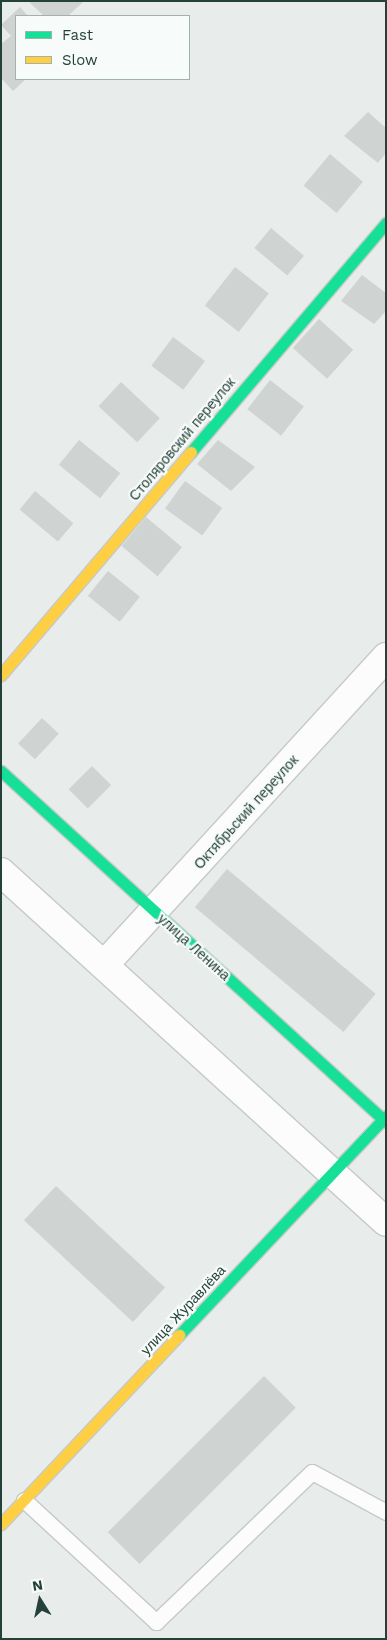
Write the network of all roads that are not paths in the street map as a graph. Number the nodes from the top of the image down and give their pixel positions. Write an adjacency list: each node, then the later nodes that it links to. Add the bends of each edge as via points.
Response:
1 (386, 223): 3 (street, Столяровский переулок)
2 (386, 658): 6 (street, Октябрьский переулок)
3 (1, 675)
4 (1, 771): 6 (street, улица Ленина)
5 (1, 872): 7 (street)
6 (156, 912): 7 (street, Октябрьский переулок); 8 (street, улица Ленина)
7 (104, 965): 9 (street)
8 (385, 1119): 9 (street, улица Журавлёва)
9 (332, 1173): 10 (street); 11 (street, улица Журавлёва)
10 (386, 1222)
11 (24, 1500): 12 (lane, via 156,1622 312,1472); 13 (street, улица Журавлёва)
12 (386, 1512)
13 (1, 1524)

